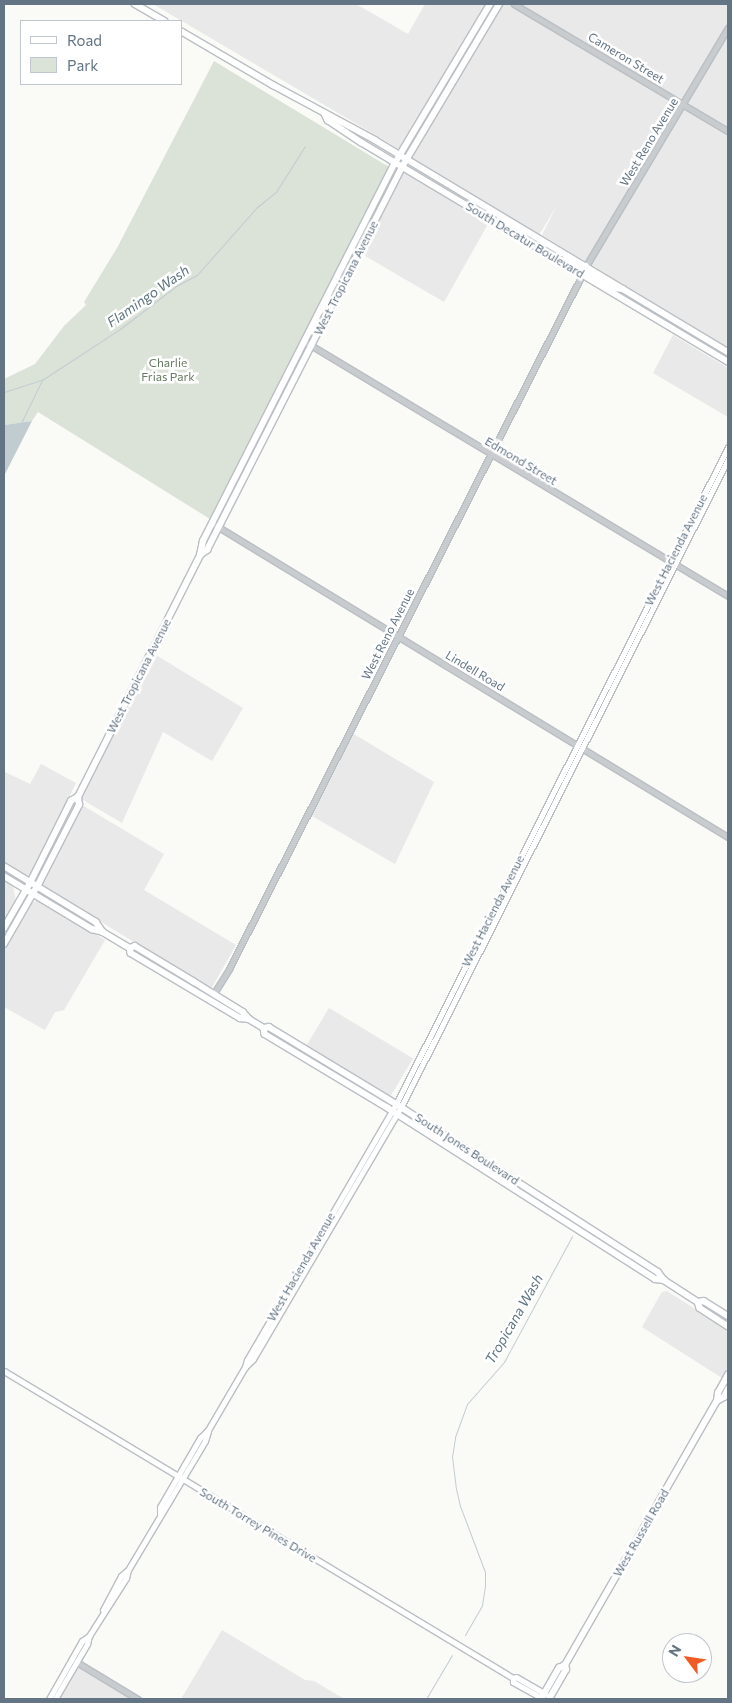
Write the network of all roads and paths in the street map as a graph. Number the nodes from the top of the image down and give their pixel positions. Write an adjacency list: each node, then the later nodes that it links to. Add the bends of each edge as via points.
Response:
1 (135, 4): 5 (main road)
2 (490, 4): 8 (main road, West Tropicana Avenue)
3 (499, 4): 11 (main road, West Tropicana Avenue)
4 (514, 4): 9 (street, Cameron Street)
5 (163, 20)
6 (728, 28): 9 (street, West Reno Avenue)
7 (182, 32): 10 (main road, South Decatur Boulevard)
8 (446, 77): 11 (main road, via 447,83 434,104); 13 (main road, West Tropicana Avenue)
9 (683, 104): 12 (street, Cameron Street); 22 (street, West Reno Avenue)
10 (325, 114): 13 (main road, South Decatur Boulevard); 15 (main road, South Decatur Boulevard, via 328,120)
11 (432, 115): 14 (main road, West Tropicana Avenue)
12 (728, 130)
13 (400, 155): 14 (main road, South Decatur Boulevard); 15 (main road, West Tropicana Avenue)
14 (407, 159): 16 (main road, West Tropicana Avenue); 18 (main road, South Decatur Boulevard)
15 (395, 163): 16 (main road, South Decatur Boulevard); 23 (main road, West Tropicana Avenue)
16 (402, 167): 17 (main road, South Decatur Boulevard); 24 (main road, West Tropicana Avenue)
17 (463, 203): 18 (main road, via 487,212); 19 (main road, South Decatur Boulevard)
18 (493, 210): 20 (main road, South Decatur Boulevard)
19 (488, 218): 20 (main road, via 495,218 519,232); 21 (main road, South Decatur Boulevard)
20 (527, 232): 22 (main road, South Decatur Boulevard)
21 (560, 262): 22 (main road, via 566,260 581,268); 25 (main road, South Decatur Boulevard)
22 (586, 266): 26 (main road, South Decatur Boulevard)
23 (342, 267): 24 (main road); 27 (main road, West Tropicana Avenue)
24 (349, 270): 28 (main road, West Tropicana Avenue)
25 (582, 275): 26 (main road, via 587,273 614,288); 30 (main road, South Decatur Boulevard); 34 (street, West Reno Avenue)
26 (625, 290): 29 (main road, South Decatur Boulevard)
27 (304, 341): 28 (street, Edmond Street); 31 (main road, West Tropicana Avenue)
28 (312, 345): 32 (main road, West Tropicana Avenue); 34 (street, Edmond Street)
29 (728, 352)
30 (728, 362)
31 (278, 392): 32 (main road); 35 (main road, West Tropicana Avenue)
32 (286, 396): 37 (main road, West Tropicana Avenue)
33 (728, 447): 38 (main road, West Hacienda Avenue)
34 (490, 454): 42 (street, Edmond Street); 44 (street, West Reno Avenue)
35 (246, 457): 37 (main road); 39 (main road, West Tropicana Avenue)
36 (728, 459): 38 (main road, West Hacienda Avenue)
37 (253, 460): 40 (main road, West Tropicana Avenue)
38 (704, 501): 42 (main road, West Hacienda Avenue)
39 (212, 523): 40 (street, Lindell Road); 41 (main road, West Tropicana Avenue)
40 (219, 527): 41 (main road, West Tropicana Avenue, via 207,550); 44 (street, Lindell Road)
41 (200, 555): 46 (main road, West Tropicana Avenue)
42 (672, 563): 43 (street, Edmond Street); 45 (main road, West Hacienda Avenue)
43 (728, 596)
44 (398, 636): 45 (street, Lindell Road); 58 (street, West Reno Avenue)
45 (579, 746): 47 (street, Lindell Road); 64 (main road, West Hacienda Avenue)
46 (78, 797): 50 (main road, West Tropicana Avenue, via 71,801); 51 (main road, West Tropicana Avenue, via 79,805)
47 (728, 837)
48 (4, 866): 50 (main road, South Jones Boulevard)
49 (4, 876): 52 (main road, South Jones Boulevard)
50 (30, 882): 51 (main road, South Jones Boulevard); 52 (main road, West Tropicana Avenue)
51 (37, 887): 53 (main road, West Tropicana Avenue); 55 (main road, South Jones Boulevard, via 96,922)
52 (26, 890): 53 (main road, South Jones Boulevard); 54 (main road, West Tropicana Avenue)
53 (33, 894): 55 (main road, South Jones Boulevard, via 92,929); 56 (main road, West Tropicana Avenue)
54 (4, 928)
55 (103, 932): 57 (main road, South Jones Boulevard)
56 (4, 944)
57 (130, 948): 58 (main road, South Jones Boulevard, via 135,946); 59 (main road, South Jones Boulevard, via 131,953)
58 (214, 994): 59 (street, West Reno Avenue); 60 (main road, South Jones Boulevard)
59 (209, 1000): 60 (main road, South Jones Boulevard, via 240,1018)
60 (249, 1019): 61 (main road, South Jones Boulevard)
61 (264, 1028): 62 (main road, South Jones Boulevard, via 269,1027); 63 (main road, South Jones Boulevard, via 266,1034)
62 (314, 1054): 63 (main road); 64 (main road, South Jones Boulevard)
63 (310, 1060): 65 (main road, South Jones Boulevard)
64 (398, 1105): 65 (main road, West Hacienda Avenue); 67 (main road, South Jones Boulevard)
65 (394, 1111): 66 (main road, South Jones Boulevard); 76 (main road, West Hacienda Avenue, via 253,1359 208,1430 205,1442)
66 (593, 1239): 67 (main road); 68 (main road, South Jones Boulevard, via 655,1278)
67 (614, 1244): 68 (main road, South Jones Boulevard, via 658,1272)
68 (664, 1280): 69 (main road, South Jones Boulevard)
69 (698, 1302): 70 (main road, South Jones Boulevard, via 704,1302); 71 (main road, South Jones Boulevard, via 700,1308)
70 (728, 1316)
71 (728, 1326)
72 (4, 1372): 76 (main road, South Torrey Pines Drive)
73 (728, 1375): 75 (main road, West Russell Road)
74 (728, 1388): 75 (main road, West Russell Road, via 724,1397)
75 (717, 1401): 78 (main road, West Russell Road, via 565,1665 559,1668)
76 (181, 1478): 77 (main road, West Hacienda Avenue, via 121,1586); 78 (main road, South Torrey Pines Drive)
77 (74, 1661): 79 (main road, West Hacienda Avenue); 80 (main road, West Hacienda Avenue); 81 (street)
78 (546, 1698)
79 (48, 1699)
80 (55, 1699)
81 (138, 1699)

